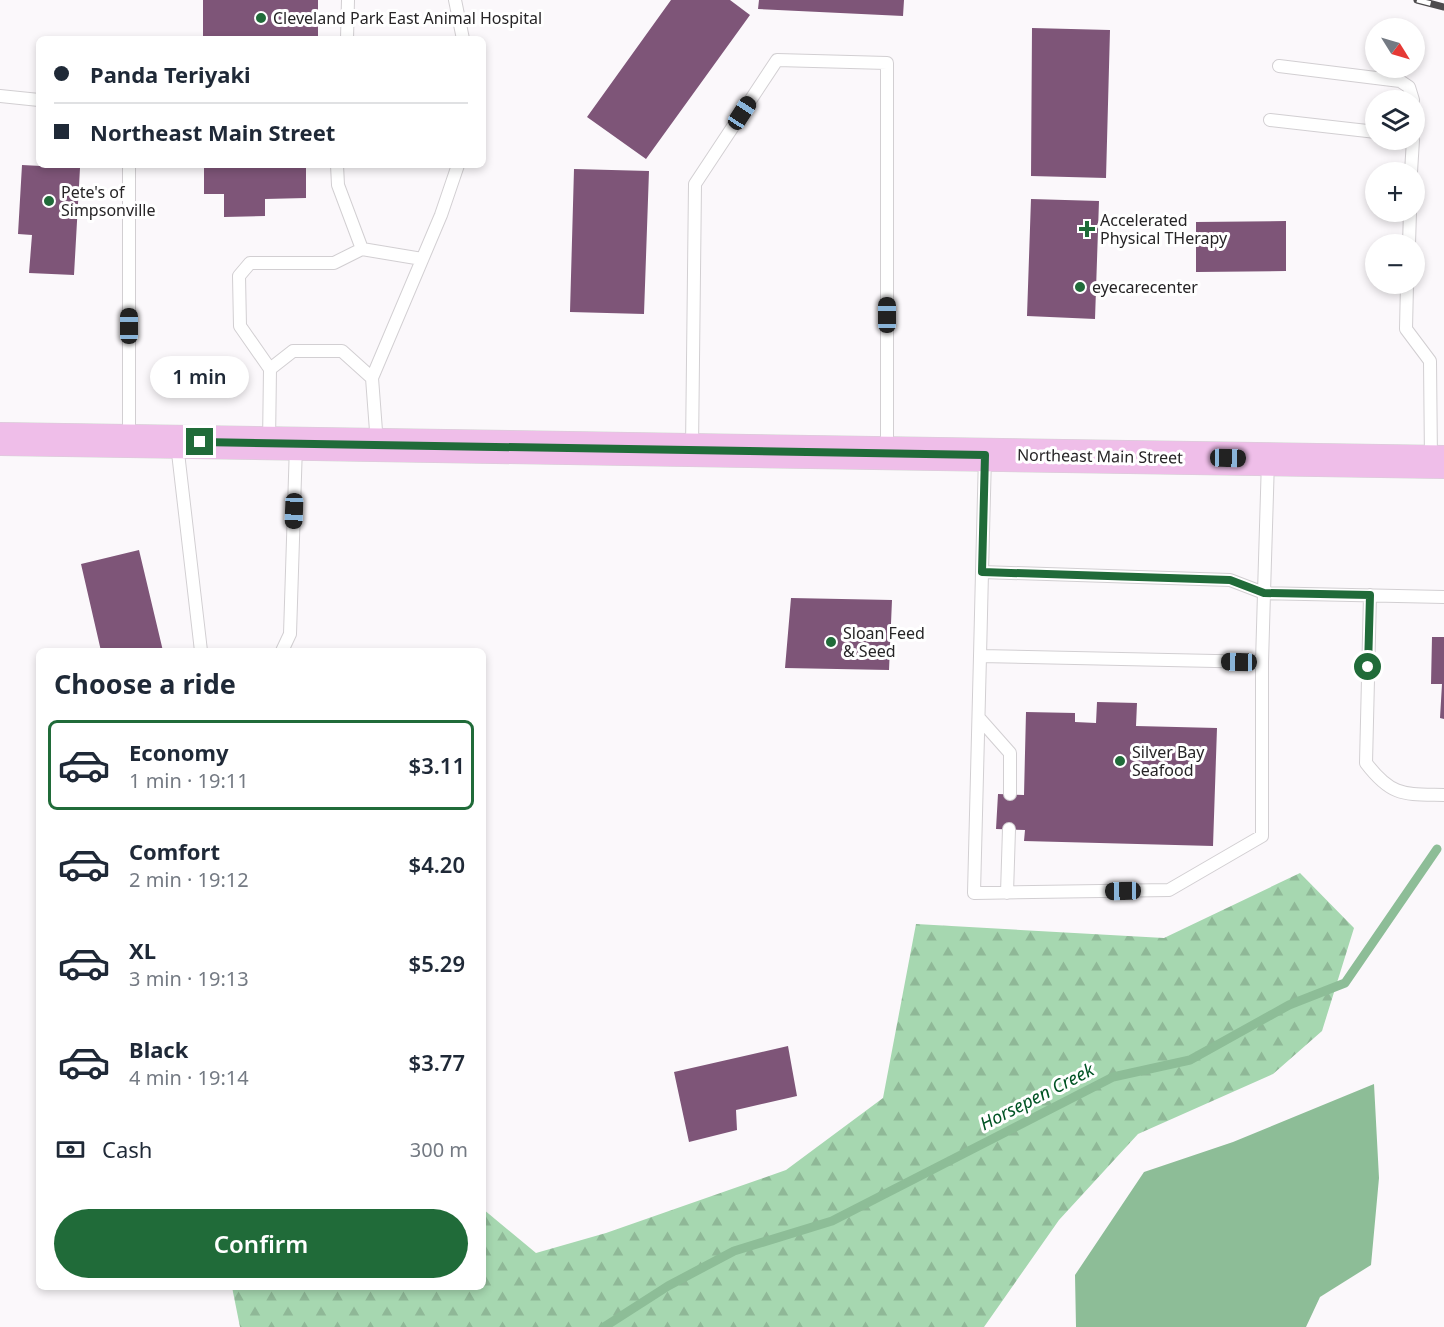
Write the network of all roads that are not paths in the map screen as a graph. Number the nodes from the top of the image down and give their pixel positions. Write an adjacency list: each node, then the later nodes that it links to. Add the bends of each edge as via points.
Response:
1 (348, 0): 3 (lane)
2 (455, 0): 4 (lane)
3 (346, 36)
4 (462, 36)
5 (1279, 66): 6 (lane, via 1400,81)
6 (1410, 90)
7 (0, 96): 8 (lane)
8 (36, 100)
9 (1270, 120): 10 (lane)
10 (1365, 131)
11 (129, 168): 20 (lane)
12 (337, 168): 14 (lane, via 338,185)
13 (457, 168): 15 (lane)
14 (362, 249): 15 (lane); 17 (lane, via 333,263 250,262 239,276 240,326)
15 (422, 259): 18 (lane)
16 (1407, 294): 28 (lane, via 1406,329 1431,362)
17 (270, 369): 18 (lane, via 293,351 342,351); 22 (lane)
18 (372, 378): 23 (lane)
19 (0, 439): 20 (main road, Northeast Main Street)
20 (129, 441): 21 (main road, Northeast Main Street)
21 (176, 442): 22 (main road, Northeast Main Street); 33 (lane)
22 (282, 444): 23 (main road, Northeast Main Street); 34 (lane, via 290,634)
23 (377, 445): 24 (main road, Northeast Main Street)
24 (692, 450): 25 (main road, Northeast Main Street); 25 (lane, via 695,184 777,60 887,63)
25 (887, 453): 26 (main road, Northeast Main Street)
26 (985, 455): 27 (main road, Northeast Main Street); 29 (lane)
27 (1268, 459): 28 (main road, Northeast Main Street); 30 (lane)
28 (1438, 462)
29 (982, 572): 30 (lane, via 1230,580); 35 (lane)
30 (1264, 593): 31 (lane); 36 (lane)
31 (1370, 595): 32 (lane); 39 (lane, via 1366,763 1396,792)
32 (1444, 597)
33 (201, 648)
34 (283, 648)
35 (980, 656): 36 (lane); 37 (lane)
36 (1262, 662): 41 (lane, via 1262,836 1169,890)
37 (979, 718): 38 (lane, via 1010,753); 41 (lane, via 974,893)
38 (1010, 794)
39 (1444, 795)
40 (1009, 829): 41 (lane)
41 (1007, 893)

